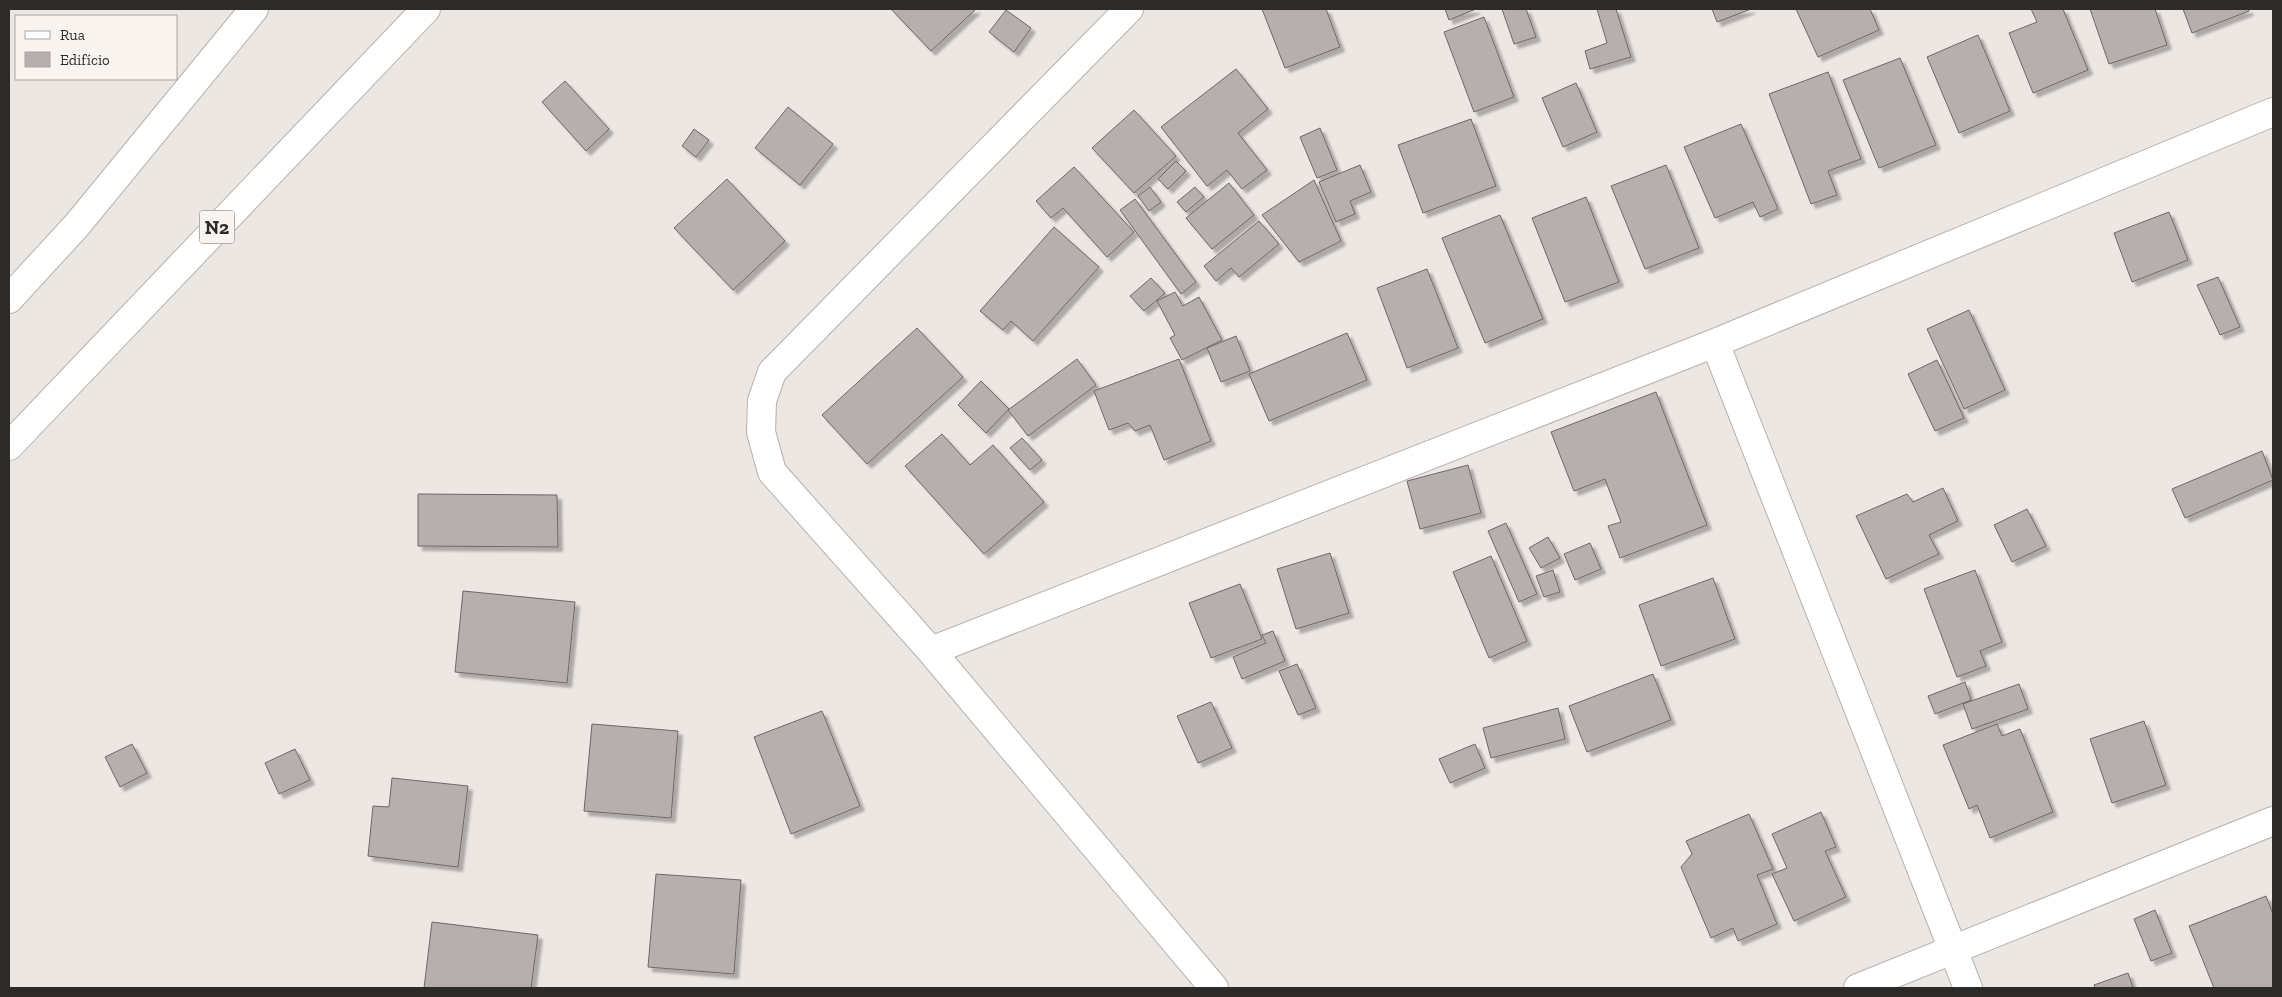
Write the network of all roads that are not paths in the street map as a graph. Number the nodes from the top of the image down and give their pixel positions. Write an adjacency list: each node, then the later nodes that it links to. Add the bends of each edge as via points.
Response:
1 (254, 9): 5 (street, via 76,224)
2 (426, 9): 7 (street, N2)
3 (1129, 9): 8 (street, via 795,346 772,372 762,402 761,432 772,472)
4 (2273, 112): 6 (street)
5 (9, 299)
6 (1716, 343): 8 (street); 10 (street)
7 (9, 446)
8 (931, 651): 11 (street)
9 (2273, 821): 10 (street)
10 (1952, 949): 12 (street); 13 (street)
11 (1214, 988)
12 (1858, 988)
13 (1968, 988)

